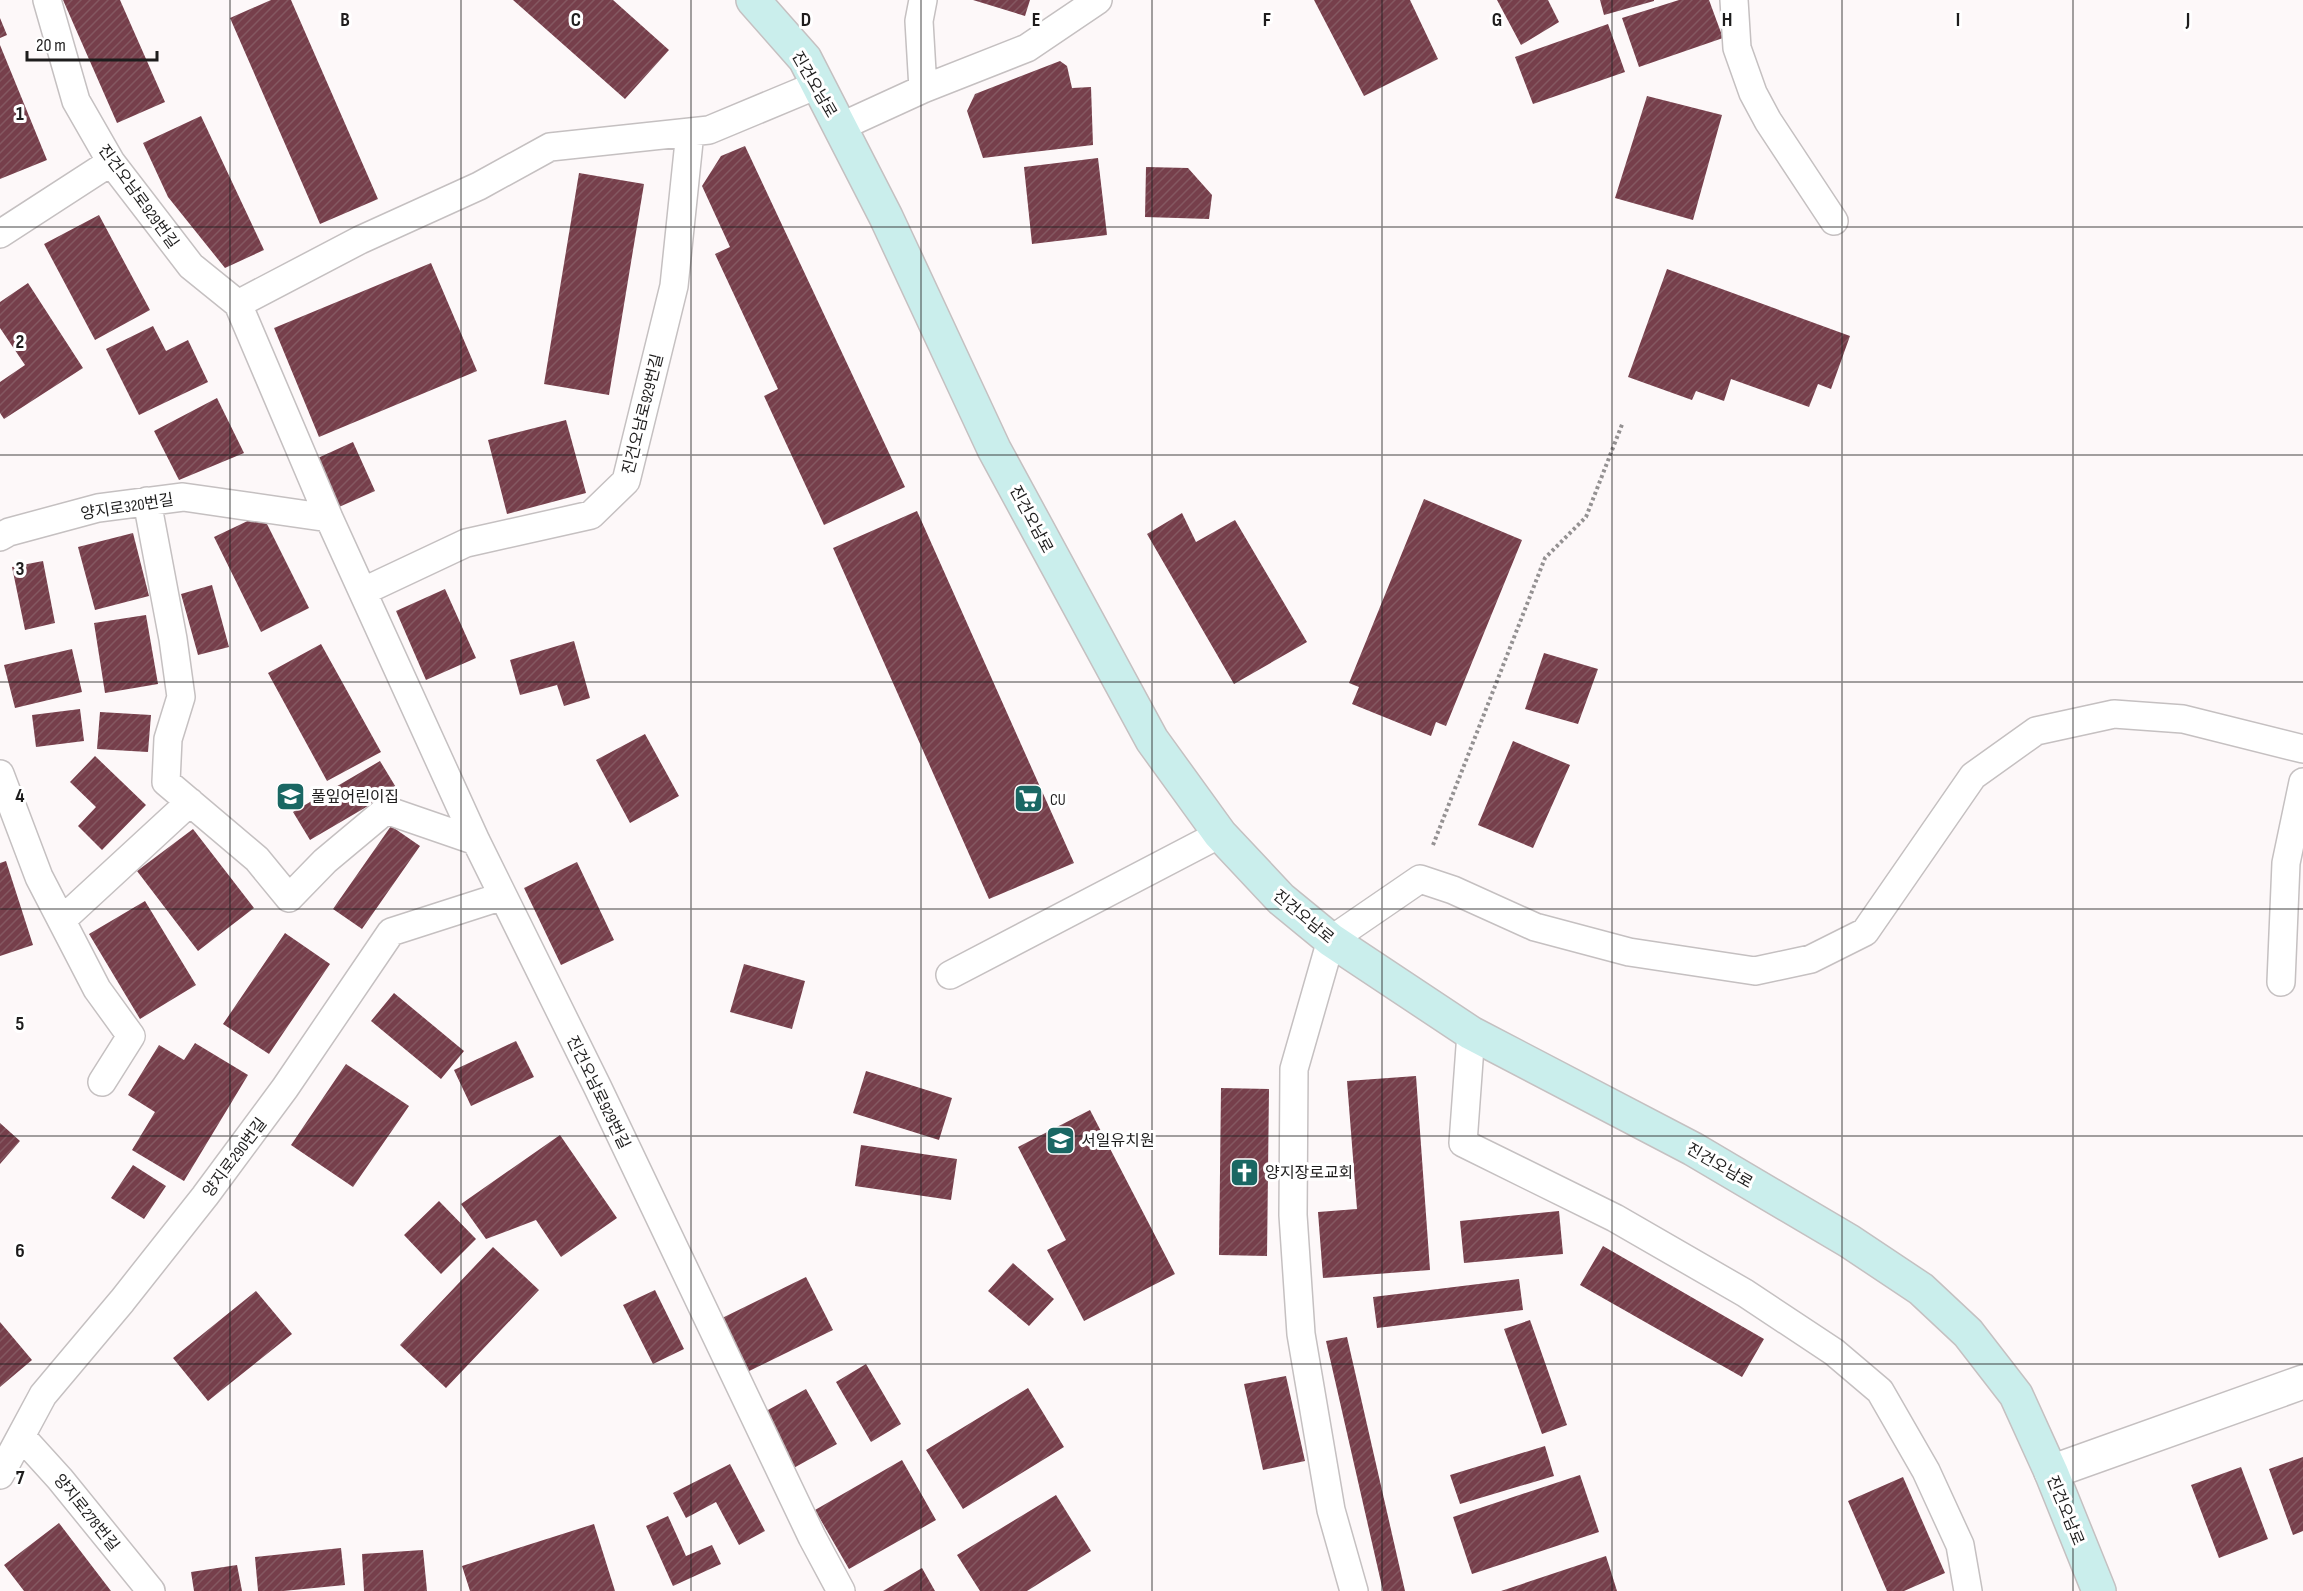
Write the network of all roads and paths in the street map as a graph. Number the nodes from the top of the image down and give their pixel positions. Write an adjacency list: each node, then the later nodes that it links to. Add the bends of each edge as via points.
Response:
1 (47, 0): 10 (lane, 진건오남로929번길, via 76,101)
2 (753, 0): 6 (main road, 진건오남로, via 805,60)
3 (923, 0): 7 (lane)
4 (1098, 0): 7 (lane, via 1027,48)
5 (1734, 0): 11 (lane, via 1737,48 1753,93)
6 (817, 85): 8 (main road, 진건오남로); 9 (lane, via 709,129)
7 (923, 90): 8 (lane)
8 (840, 127): 23 (main road, 진건오남로, via 994,449 1152,740)
9 (690, 132): 13 (lane, via 550,147); 18 (lane, 진건오남로929번길, via 674,285 626,481 591,515 466,543)
10 (111, 162): 12 (lane); 13 (lane, 진건오남로929번길, via 191,266)
11 (1834, 221)
12 (0, 234)
13 (238, 304): 16 (lane, 진건오남로929번길)
14 (1623, 423): 25 (path, via 1587,517 1545,558)
15 (147, 501): 16 (lane, 양지로320번길, via 183,497); 17 (lane, 양지로320번길, via 98,508); 22 (lane, via 181,697 168,739 166,782)
16 (329, 518): 18 (lane, 진건오남로929번길)
17 (0, 537)
18 (364, 591): 24 (lane, 진건오남로929번길)
19 (2303, 750): 25 (lane, via 2183,718 2114,714 2036,731 1973,776 1864,932 1811,959 1755,970 1629,952 1535,927)
20 (0, 774): 27 (lane, via 39,877)
21 (2303, 782): 30 (lane, via 2286,863)
22 (190, 802): 24 (lane, via 257,859 288,898 386,810); 27 (lane)
23 (1220, 834): 28 (main road, 진건오남로, via 1281,900); 29 (lane)
24 (476, 841): 26 (lane, 진건오남로929번길)
25 (1419, 879): 28 (lane)
26 (503, 896): 34 (lane, 양지로290번길, via 391,932 285,1089 199,1204 43,1395); 38 (lane, 진건오남로929번길)
27 (62, 920): 32 (lane, via 97,989 131,1035)
28 (1331, 940): 31 (main road, 진건오남로); 39 (lane, via 1294,1069 1293,1215 1301,1334 1330,1510)
29 (950, 975)
30 (2281, 982)
31 (1472, 1033): 36 (main road, 진건오남로, via 1694,1149 1849,1241 1921,1289 1968,1333 2016,1395); 40 (lane, via 1463,1143 1615,1218 1745,1293 1834,1352 1880,1391 1926,1471 1960,1545)
32 (102, 1082)
33 (2303, 1382): 36 (street)
34 (21, 1436): 35 (lane, 양지로290번길); 37 (lane, 양지로278번길)
35 (1, 1472)
36 (2051, 1472): 41 (main road, 진건오남로)
37 (151, 1591)
38 (841, 1591)
39 (1354, 1591)
40 (1968, 1591)
41 (2099, 1591)

